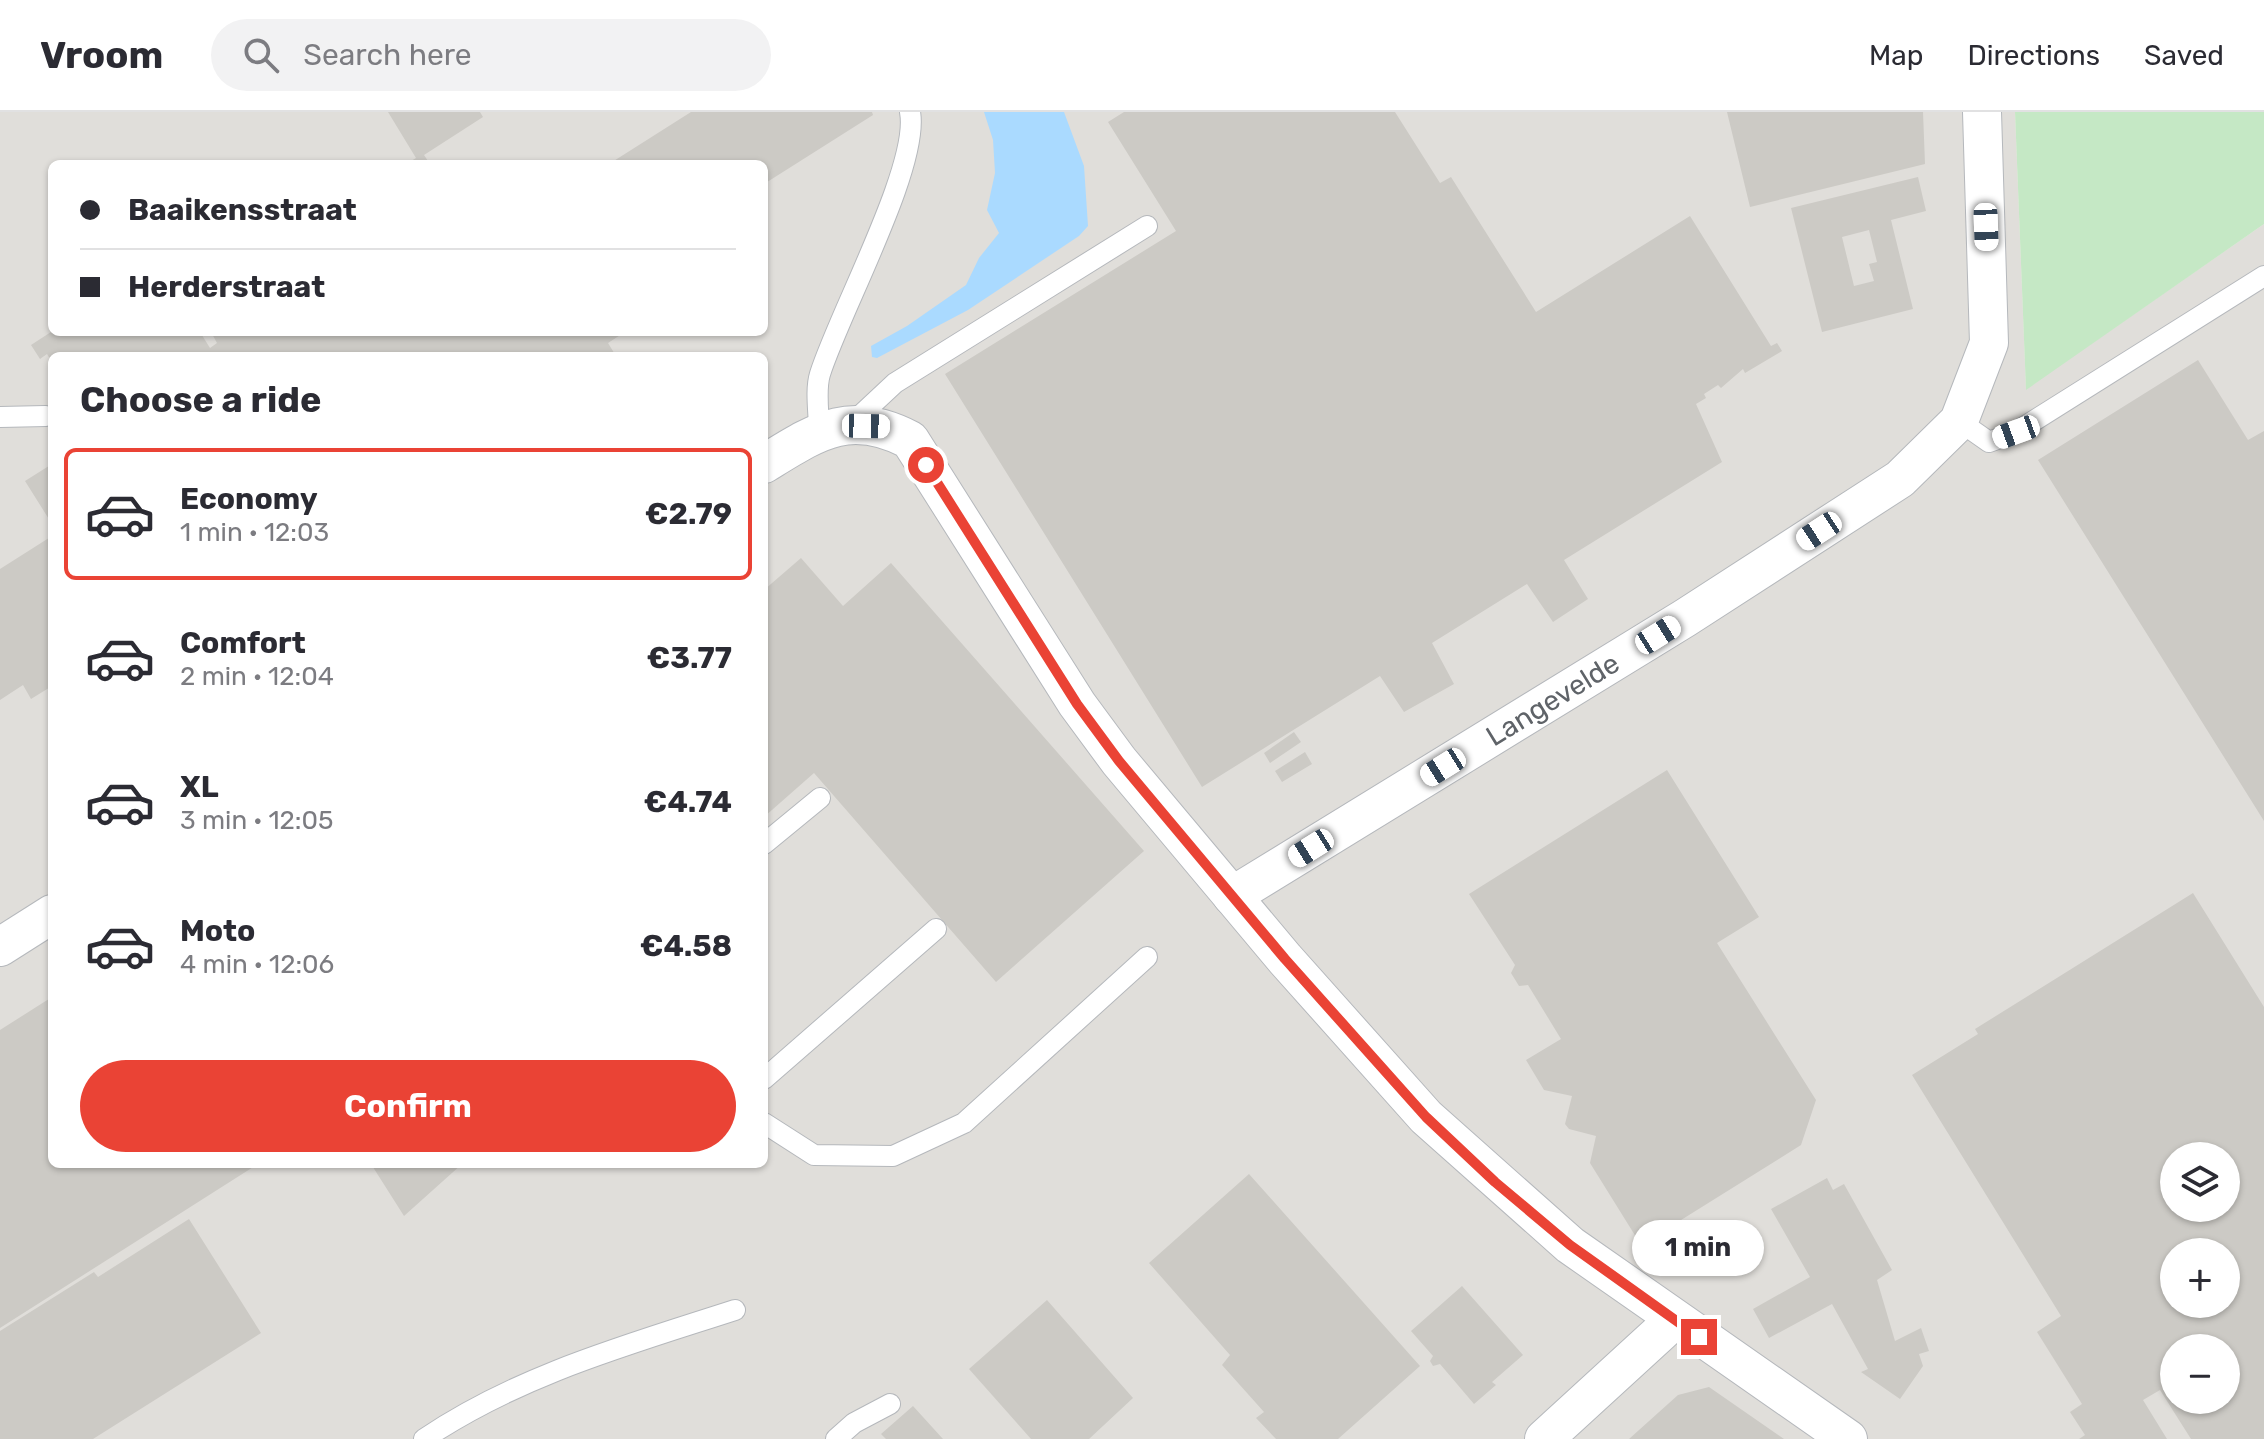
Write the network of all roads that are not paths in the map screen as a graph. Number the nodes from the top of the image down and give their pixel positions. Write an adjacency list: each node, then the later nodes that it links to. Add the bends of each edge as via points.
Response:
1 (910, 112): 8 (lane, via 913,129 901,174 819,378)
2 (1982, 112): 7 (street, Langevelde, via 1989,343)
3 (1147, 226): 8 (lane, via 895,383)
4 (2264, 276): 7 (lane, via 2016,432 1989,442)
5 (46, 416): 6 (lane)
6 (0, 417)
7 (1959, 421): 12 (street, Langevelde, via 1900,479 1685,618)
8 (834, 428): 9 (street); 12 (street, via 883,426 910,440 1077,704)
9 (768, 462)
10 (820, 798): 11 (lane)
11 (768, 841)
12 (1232, 896): 20 (street, via 1426,1117 1570,1245)
13 (48, 917): 15 (street)
14 (936, 929): 17 (lane)
15 (0, 947)
16 (1147, 957): 18 (lane, via 964,1123 893,1156 814,1155)
17 (768, 1076)
18 (768, 1126)
19 (735, 1310): 22 (lane, via 553,1369)
20 (1674, 1320): 24 (street); 25 (street)
21 (890, 1404): 23 (lane)
22 (424, 1439)
23 (836, 1439)
24 (1544, 1439)
25 (1848, 1439)

